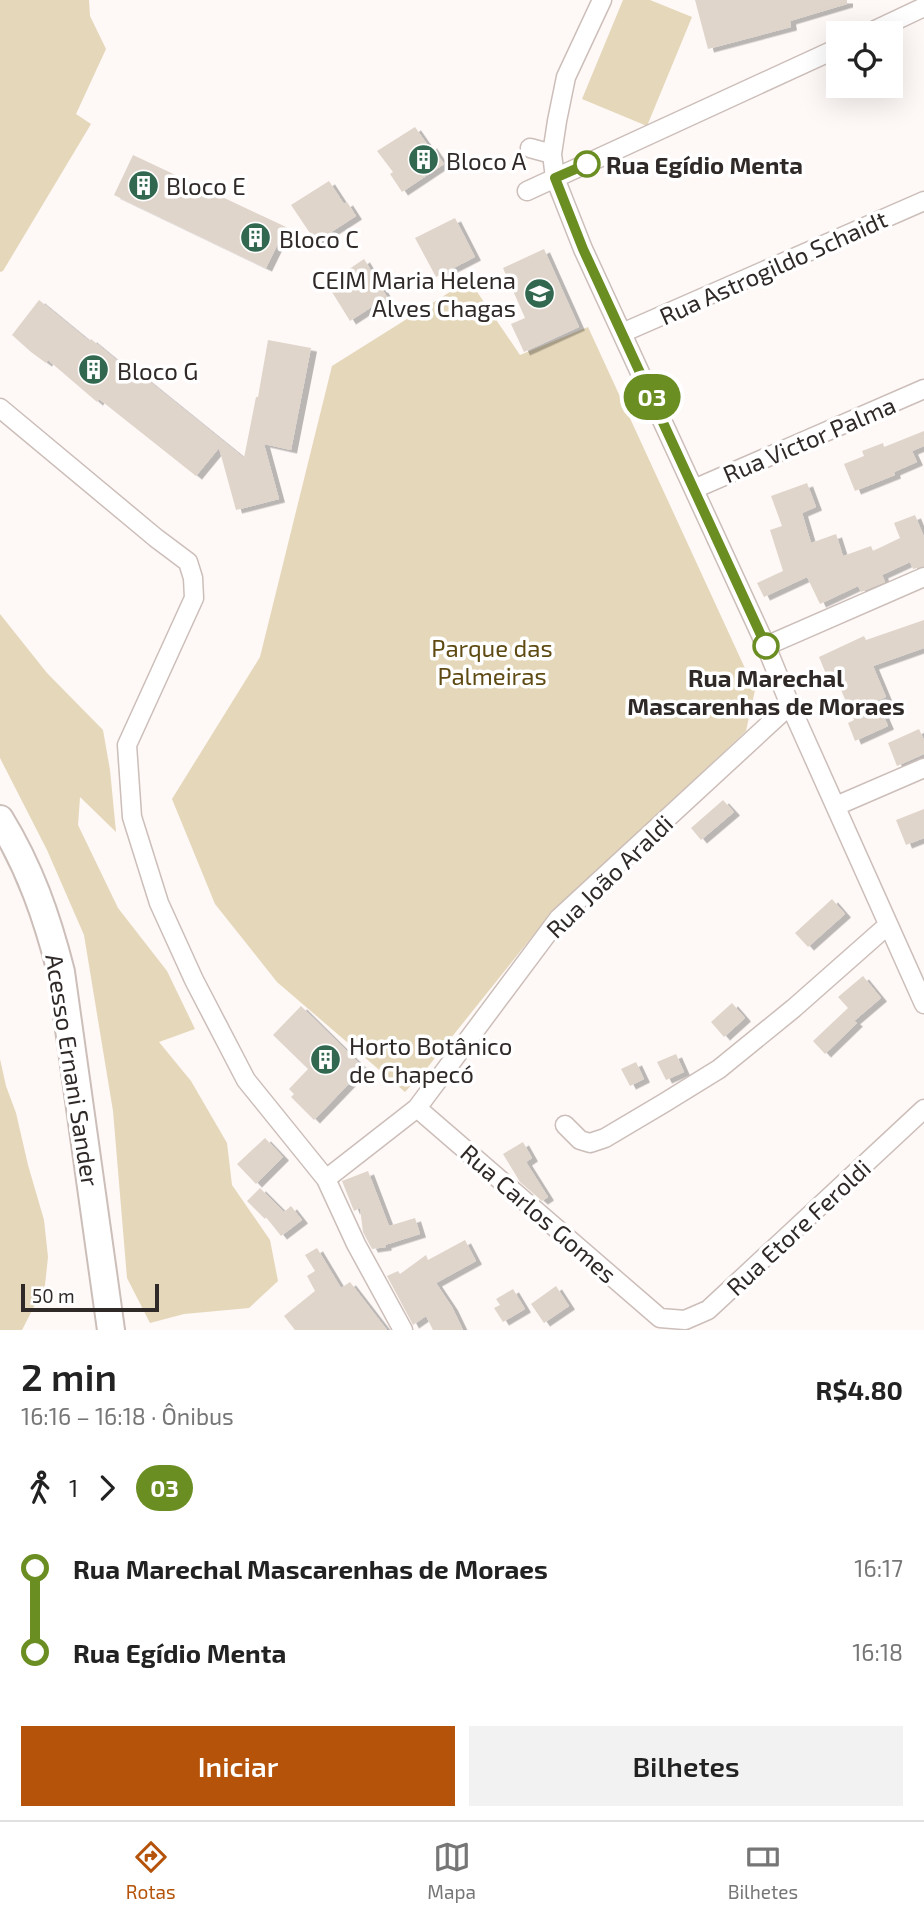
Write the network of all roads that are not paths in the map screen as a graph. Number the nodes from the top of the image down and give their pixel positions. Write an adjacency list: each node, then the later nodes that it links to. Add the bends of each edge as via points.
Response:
1 (602, 0): 6 (street, via 566,76)
2 (924, 7): 3 (street)
3 (894, 21)
4 (826, 54): 7 (street)
5 (530, 148): 6 (street)
6 (552, 154): 7 (street)
7 (555, 178): 8 (street); 10 (street)
8 (527, 191)
9 (924, 201): 10 (street, Rua Astrogildo Schaidt)
10 (622, 333): 13 (street)
11 (924, 389): 13 (street, Rua Victor Palma)
12 (0, 408): 26 (street, via 188,562 194,598 127,746 132,817 159,903 246,1080)
13 (694, 489): 15 (street)
14 (924, 577): 15 (street)
15 (766, 646): 16 (street)
16 (790, 705): 18 (street); 23 (street, Rua João Araldi, via 559,918)
17 (924, 768): 18 (street)
18 (836, 806): 20 (street)
19 (0, 820): 28 (highway, Acesso Ernani Sander, via 31,878 61,972)
20 (888, 925): 21 (street); 25 (street, via 719,1069 606,1138 590,1143 580,1140)
21 (916, 967): 22 (street)
22 (924, 1003)
23 (417, 1108): 26 (street, Rua João Araldi); 27 (street, Rua Carlos Gomes)
24 (924, 1109): 27 (street, Rua Etore Feroldi, via 708,1310 685,1320)
25 (565, 1125)
26 (326, 1179): 29 (street)
27 (660, 1318)
28 (111, 1330)
29 (403, 1330)

